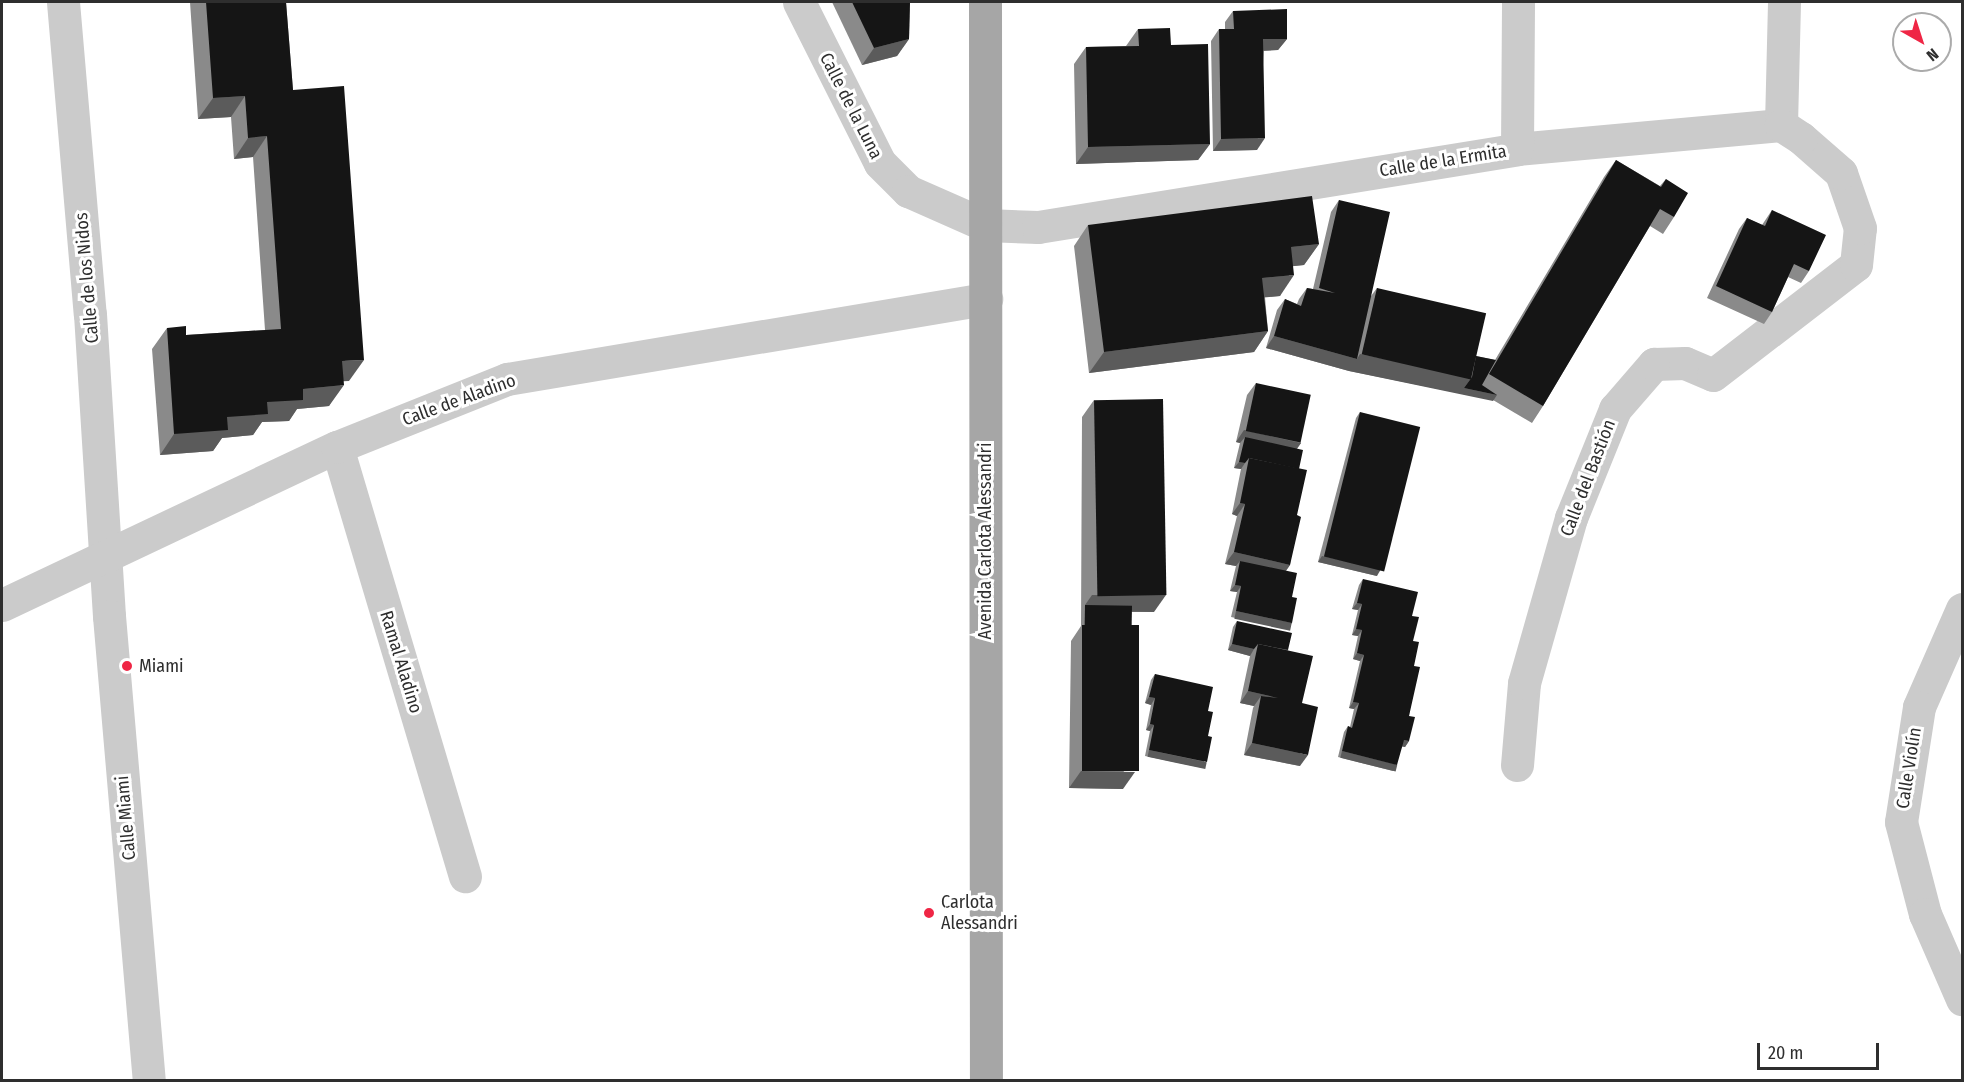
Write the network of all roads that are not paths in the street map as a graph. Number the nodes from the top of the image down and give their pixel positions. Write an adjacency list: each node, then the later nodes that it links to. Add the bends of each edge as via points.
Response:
1 (63, 2): 11 (street, Calle de los Nidos)
2 (799, 2): 8 (street, Calle de la Luna, via 879,163 908,191)
3 (985, 2): 8 (main road, Avenida Carlota Alessandri)
4 (1518, 2): 7 (street)
5 (1784, 2): 6 (street)
6 (1781, 124): 7 (street, Calle de la Ermita); 14 (street, Calle del Bastión, via 1841,173 1860,228 1856,266 1713,375 1685,363 1654,364 1615,409 1571,518 1524,683)
7 (1517, 149): 8 (street, Calle de la Ermita, via 1038,227)
8 (986, 225): 9 (main road, Avenida Carlota Alessandri)
9 (986, 299): 10 (street, Calle de Aladino, via 507,379); 18 (main road, Avenida Carlota Alessandri)
10 (337, 447): 11 (street, Calle de Aladino); 15 (street, Ramal Aladino)
11 (106, 555): 12 (street, Calle de Aladino); 17 (street, Calle Miami)
12 (2, 604)
13 (1962, 609): 16 (street, Calle Violín, via 1919,707 1901,822 1925,915)
14 (1517, 765)
15 (465, 876)
16 (1962, 999)
17 (149, 1080)
18 (986, 1080)

